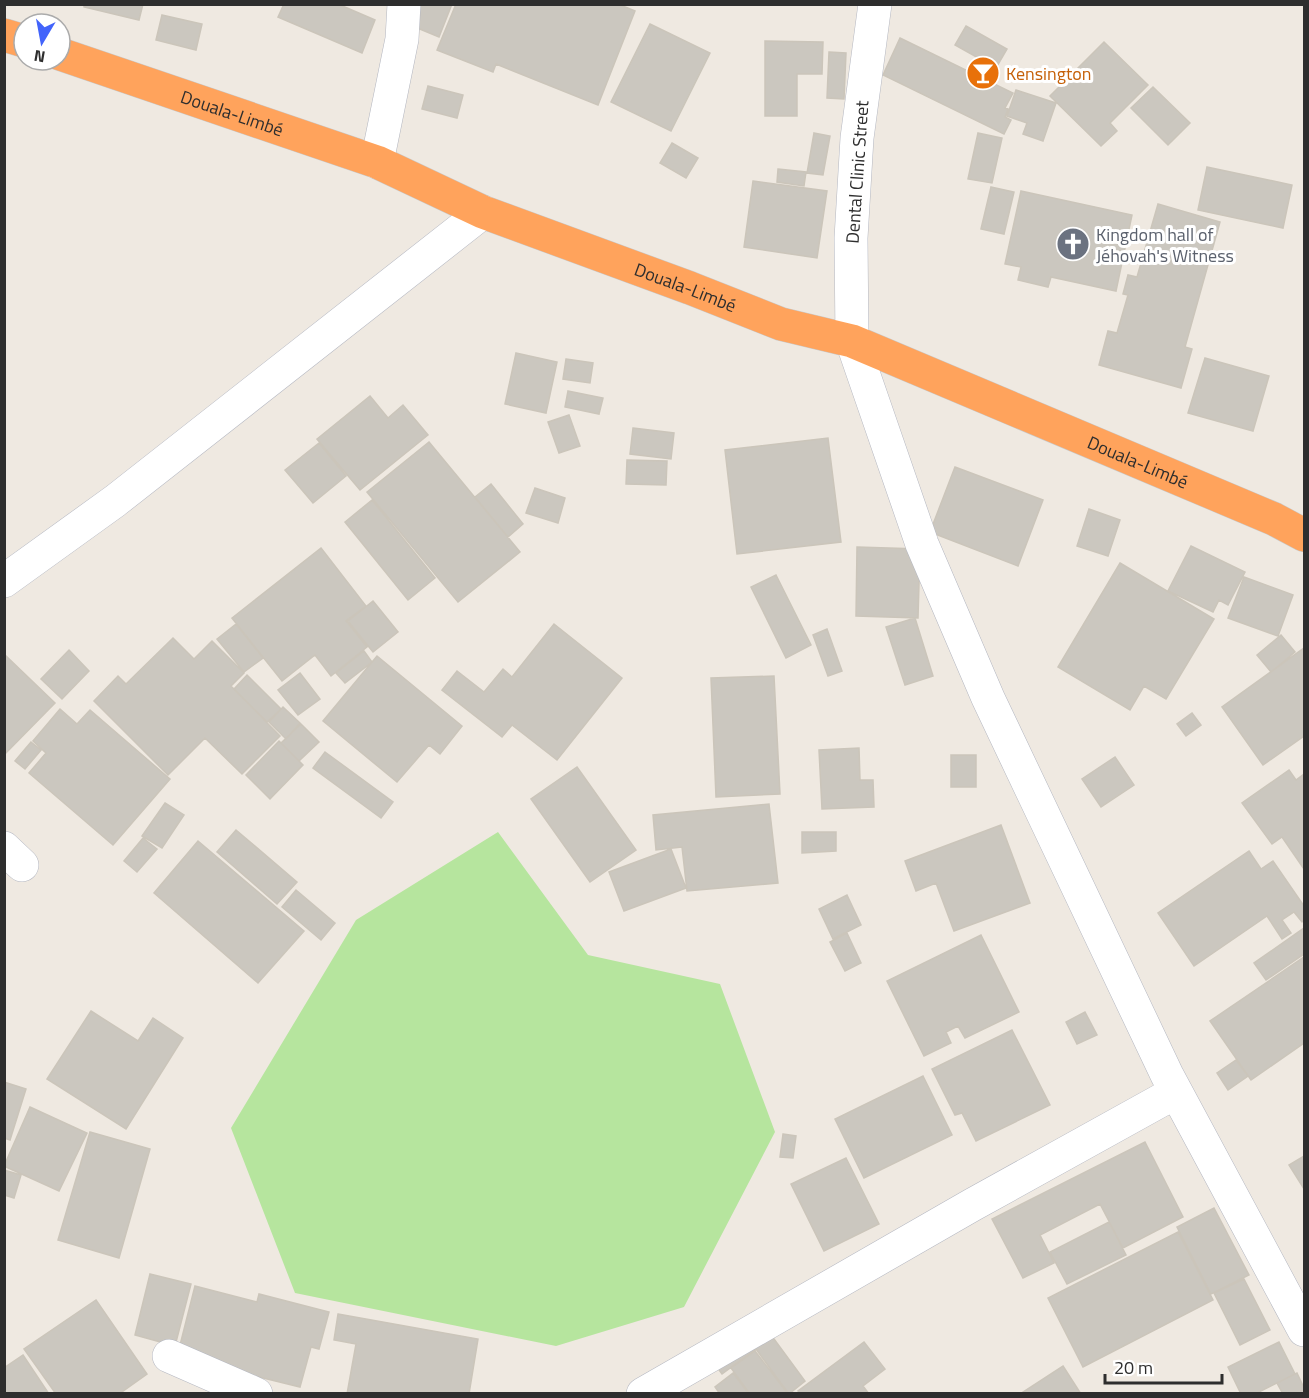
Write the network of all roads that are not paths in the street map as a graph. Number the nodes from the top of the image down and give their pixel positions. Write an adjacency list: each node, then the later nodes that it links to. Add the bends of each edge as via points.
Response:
1 (404, 4): 4 (street, via 402,39)
2 (875, 4): 6 (street, Dental Clinic Street, via 857,138 851,238)
3 (72, 58): 4 (highway, Douala-Limbé)
4 (377, 162): 5 (highway, Douala-Limbé)
5 (483, 212): 6 (highway, Douala-Limbé, via 781,324); 8 (street, via 115,501)
6 (852, 341): 7 (highway, Douala-Limbé); 9 (street, Dental Clinic Street, via 922,544 988,698)
7 (1305, 535)
8 (4, 581)
9 (1176, 1092): 10 (street, Dental Clinic Street); 13 (street)
10 (1305, 1330)
11 (169, 1356): 12 (street)
12 (256, 1394)
13 (643, 1394)

